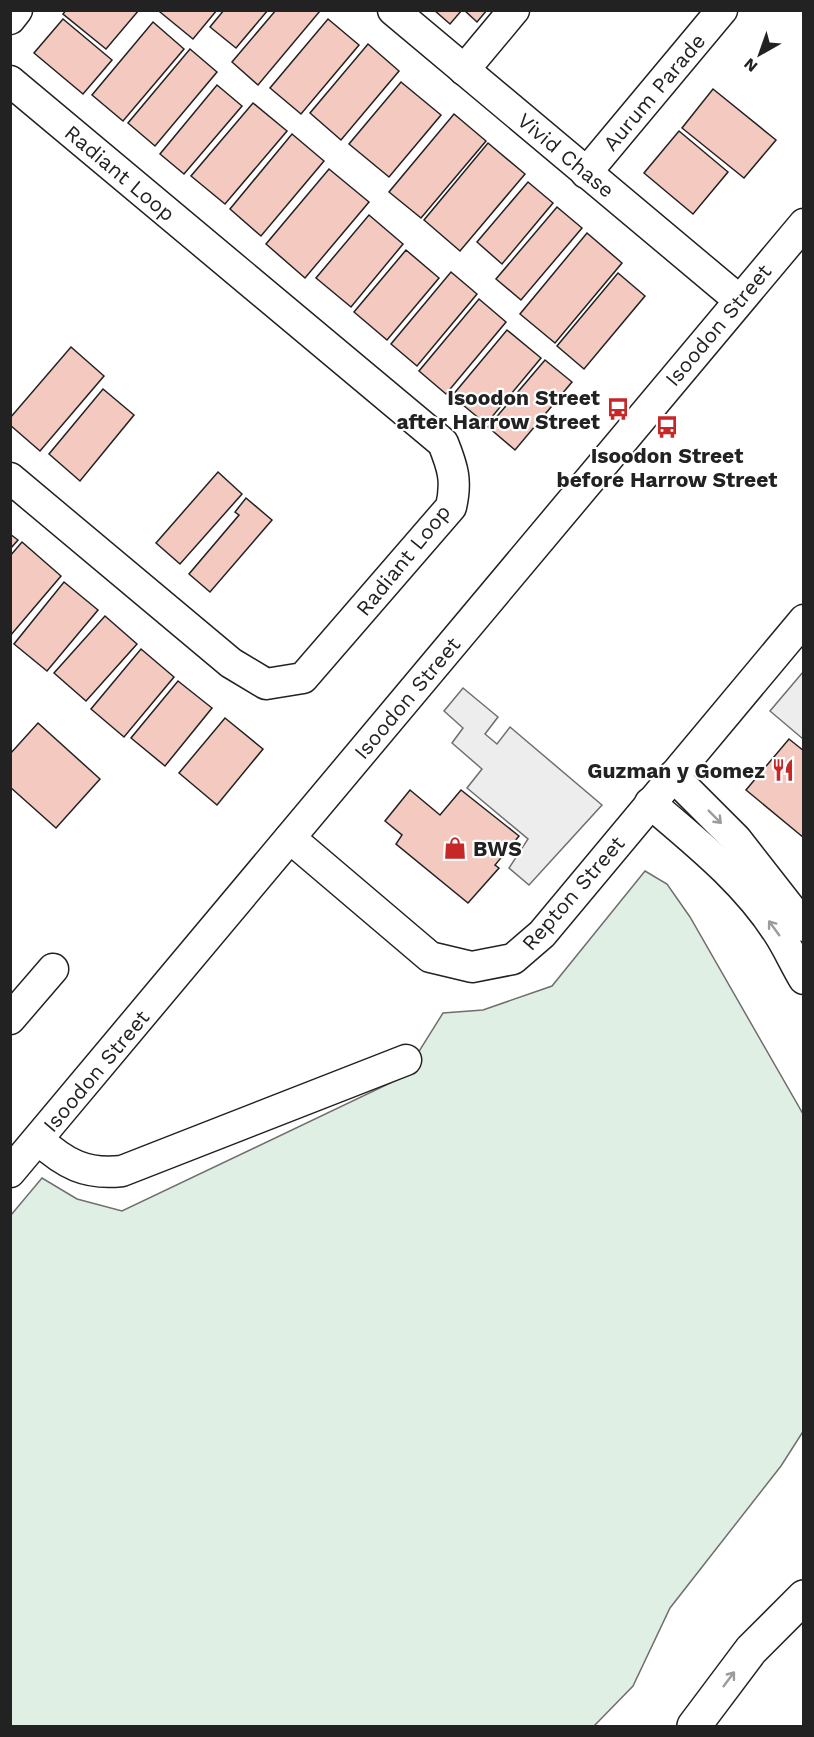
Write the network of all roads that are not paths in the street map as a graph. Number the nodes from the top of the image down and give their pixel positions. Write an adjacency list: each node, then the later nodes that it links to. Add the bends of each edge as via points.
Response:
1 (17, 10): 5 (street)
2 (393, 10): 6 (street, Vivid Chase)
3 (514, 10): 6 (street)
4 (722, 10): 8 (street, Aurum Parade)
5 (10, 19)
6 (464, 70): 8 (street, Vivid Chase)
7 (10, 81): 11 (street, Radiant Loop, via 443,443 453,466 455,489 451,507 303,678 266,684 231,663)
8 (586, 172): 10 (street, Vivid Chase)
9 (804, 224): 10 (street, Isoodon Street)
10 (739, 300): 15 (street, Isoodon Street)
11 (10, 478)
12 (804, 620): 13 (street, Repton Street)
13 (673, 776): 14 (street, Repton Street); 16 (street, one-way to 16, via 736,839)
14 (650, 803): 15 (street, Repton Street, via 542,934 513,958 472,967 430,957); 18 (street, one-way to 14, via 778,933 739,882)
15 (290, 838): 21 (street, Isoodon Street)
16 (804, 927)
17 (53, 969): 19 (street)
18 (804, 979)
19 (10, 1019)
20 (406, 1060): 21 (street, via 122,1171 99,1172 77,1167 56,1156)
21 (39, 1140): 22 (street, Isoodon Street)
22 (10, 1172)
23 (804, 1597): 24 (main road, one-way to 23, via 751,1650)
24 (694, 1726)

